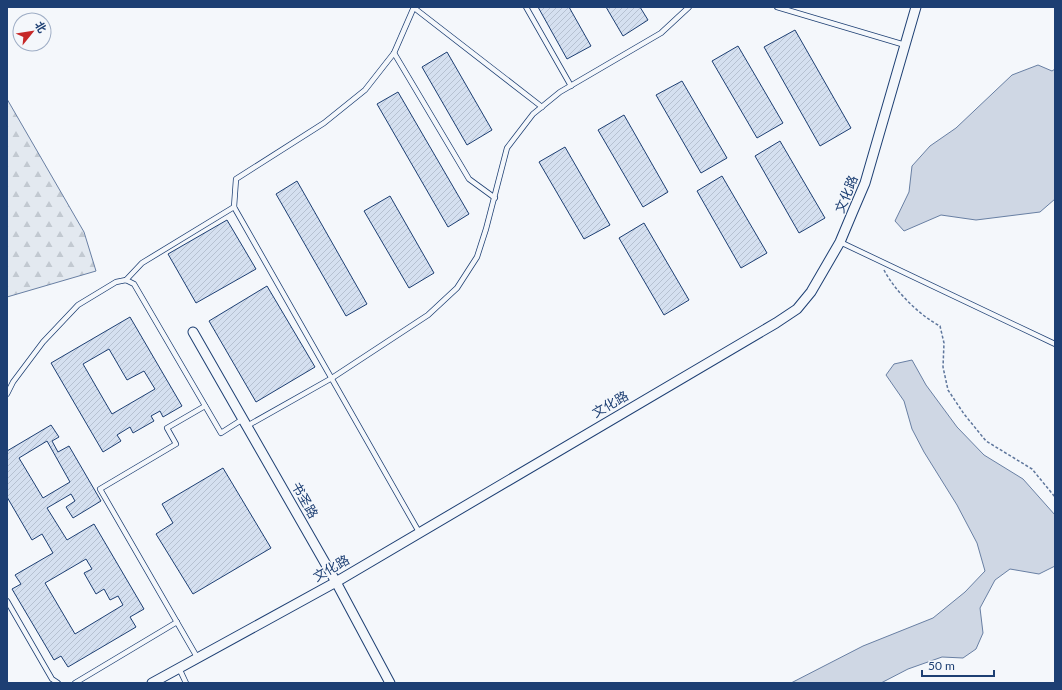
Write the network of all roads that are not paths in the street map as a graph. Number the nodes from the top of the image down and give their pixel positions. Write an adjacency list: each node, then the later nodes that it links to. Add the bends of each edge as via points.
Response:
1 (413, 7): 7 (lane); 9 (lane)
2 (526, 7): 8 (lane)
3 (689, 7): 8 (lane, via 660,33)
4 (777, 7): 6 (lane)
5 (916, 7): 6 (street, 文化路)
6 (905, 45): 12 (street, 文化路, via 865,183)
7 (394, 53): 10 (lane, via 468,179); 11 (lane, via 365,90 324,123 236,179)
8 (571, 86): 9 (lane)
9 (542, 107): 10 (lane, via 533,114 507,148)
10 (495, 198): 16 (lane, via 477,257 457,288 428,315)
11 (234, 207): 13 (lane, via 142,263); 16 (lane)
12 (840, 242): 15 (lane); 20 (street, 文化路, via 811,292 797,309)
13 (126, 280): 17 (lane, via 116,282 78,305 43,342); 18 (lane, via 134,284)
14 (194, 332): 19 (street, 书圣路)
15 (1055, 344)
16 (332, 378): 19 (lane); 20 (lane)
17 (7, 394)
18 (205, 406): 19 (lane, via 221,433); 23 (lane, via 167,428 176,444 100,489)
19 (245, 423): 21 (street, 书圣路)
20 (419, 532): 21 (street, 文化路)
21 (336, 582): 24 (street, 文化路); 30 (street, 书圣路)
22 (7, 601): 26 (lane, via 52,679)
23 (177, 622): 24 (lane); 27 (lane)
24 (197, 657): 25 (street, 文化路)
25 (179, 668): 28 (street, 文化路); 29 (lane)
26 (58, 683)
27 (75, 683)
28 (152, 683)
29 (186, 683)
30 (390, 683)

